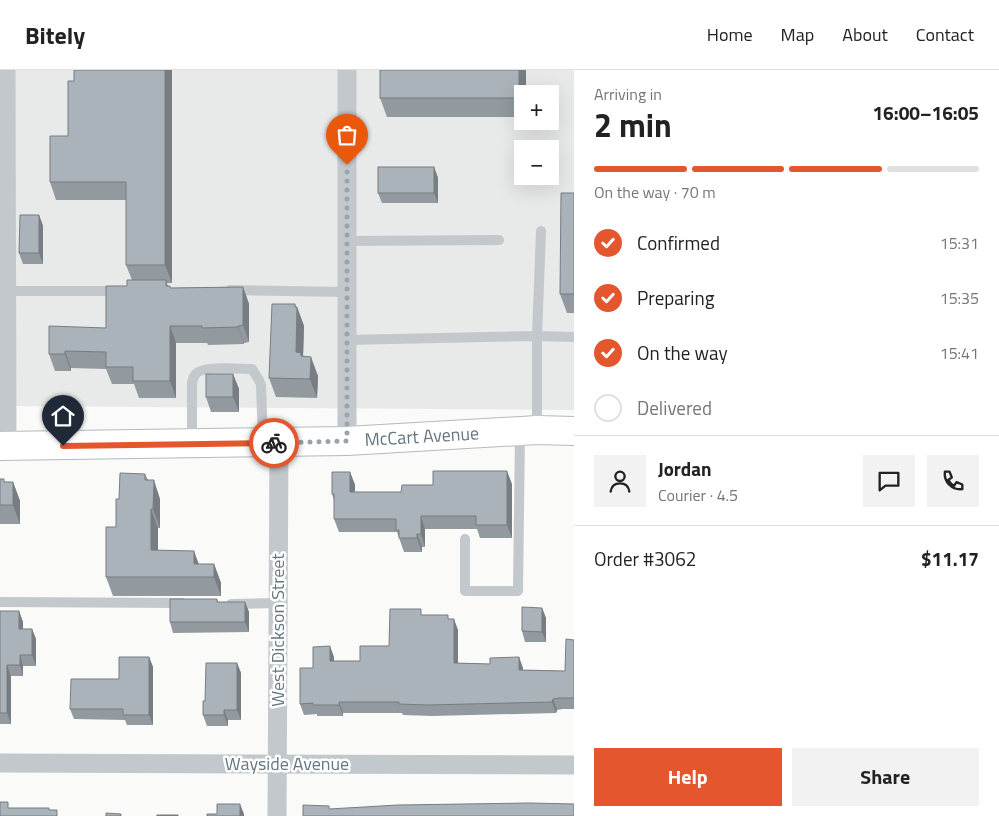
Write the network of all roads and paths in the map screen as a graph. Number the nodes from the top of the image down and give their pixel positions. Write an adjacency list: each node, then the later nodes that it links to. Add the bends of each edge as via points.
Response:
1 (6, 70): 6 (street)
2 (347, 70): 5 (street)
3 (541, 231): 10 (lane)
4 (499, 240): 5 (lane)
5 (347, 242): 9 (street)
6 (4, 287): 8 (lane); 18 (street)
7 (222, 290): 9 (lane)
8 (130, 291)
9 (346, 292): 12 (street)
10 (538, 336): 11 (lane); 12 (lane); 13 (lane)
11 (574, 336)
12 (346, 340): 15 (street)
13 (528, 431): 14 (main road, McCart Avenue); 15 (main road, McCart Avenue); 19 (lane, via 518,592 465,591)
14 (574, 431)
15 (347, 441): 16 (main road, McCart Avenue)
16 (271, 443): 17 (main road, McCart Avenue); 17 (lane, via 259,380 252,369 236,368 200,370 195,375 192,383); 21 (street, West Dickson Street)
17 (192, 444): 18 (main road, McCart Avenue)
18 (4, 446)
19 (465, 539)
20 (0, 602): 22 (lane)
21 (278, 603): 23 (lane); 25 (street, West Dickson Street)
22 (194, 604)
23 (224, 604)
24 (0, 763): 25 (street, Wayside Avenue)
25 (278, 764): 26 (street, Wayside Avenue); 27 (street, West Dickson Street)
26 (574, 765)
27 (277, 816)

